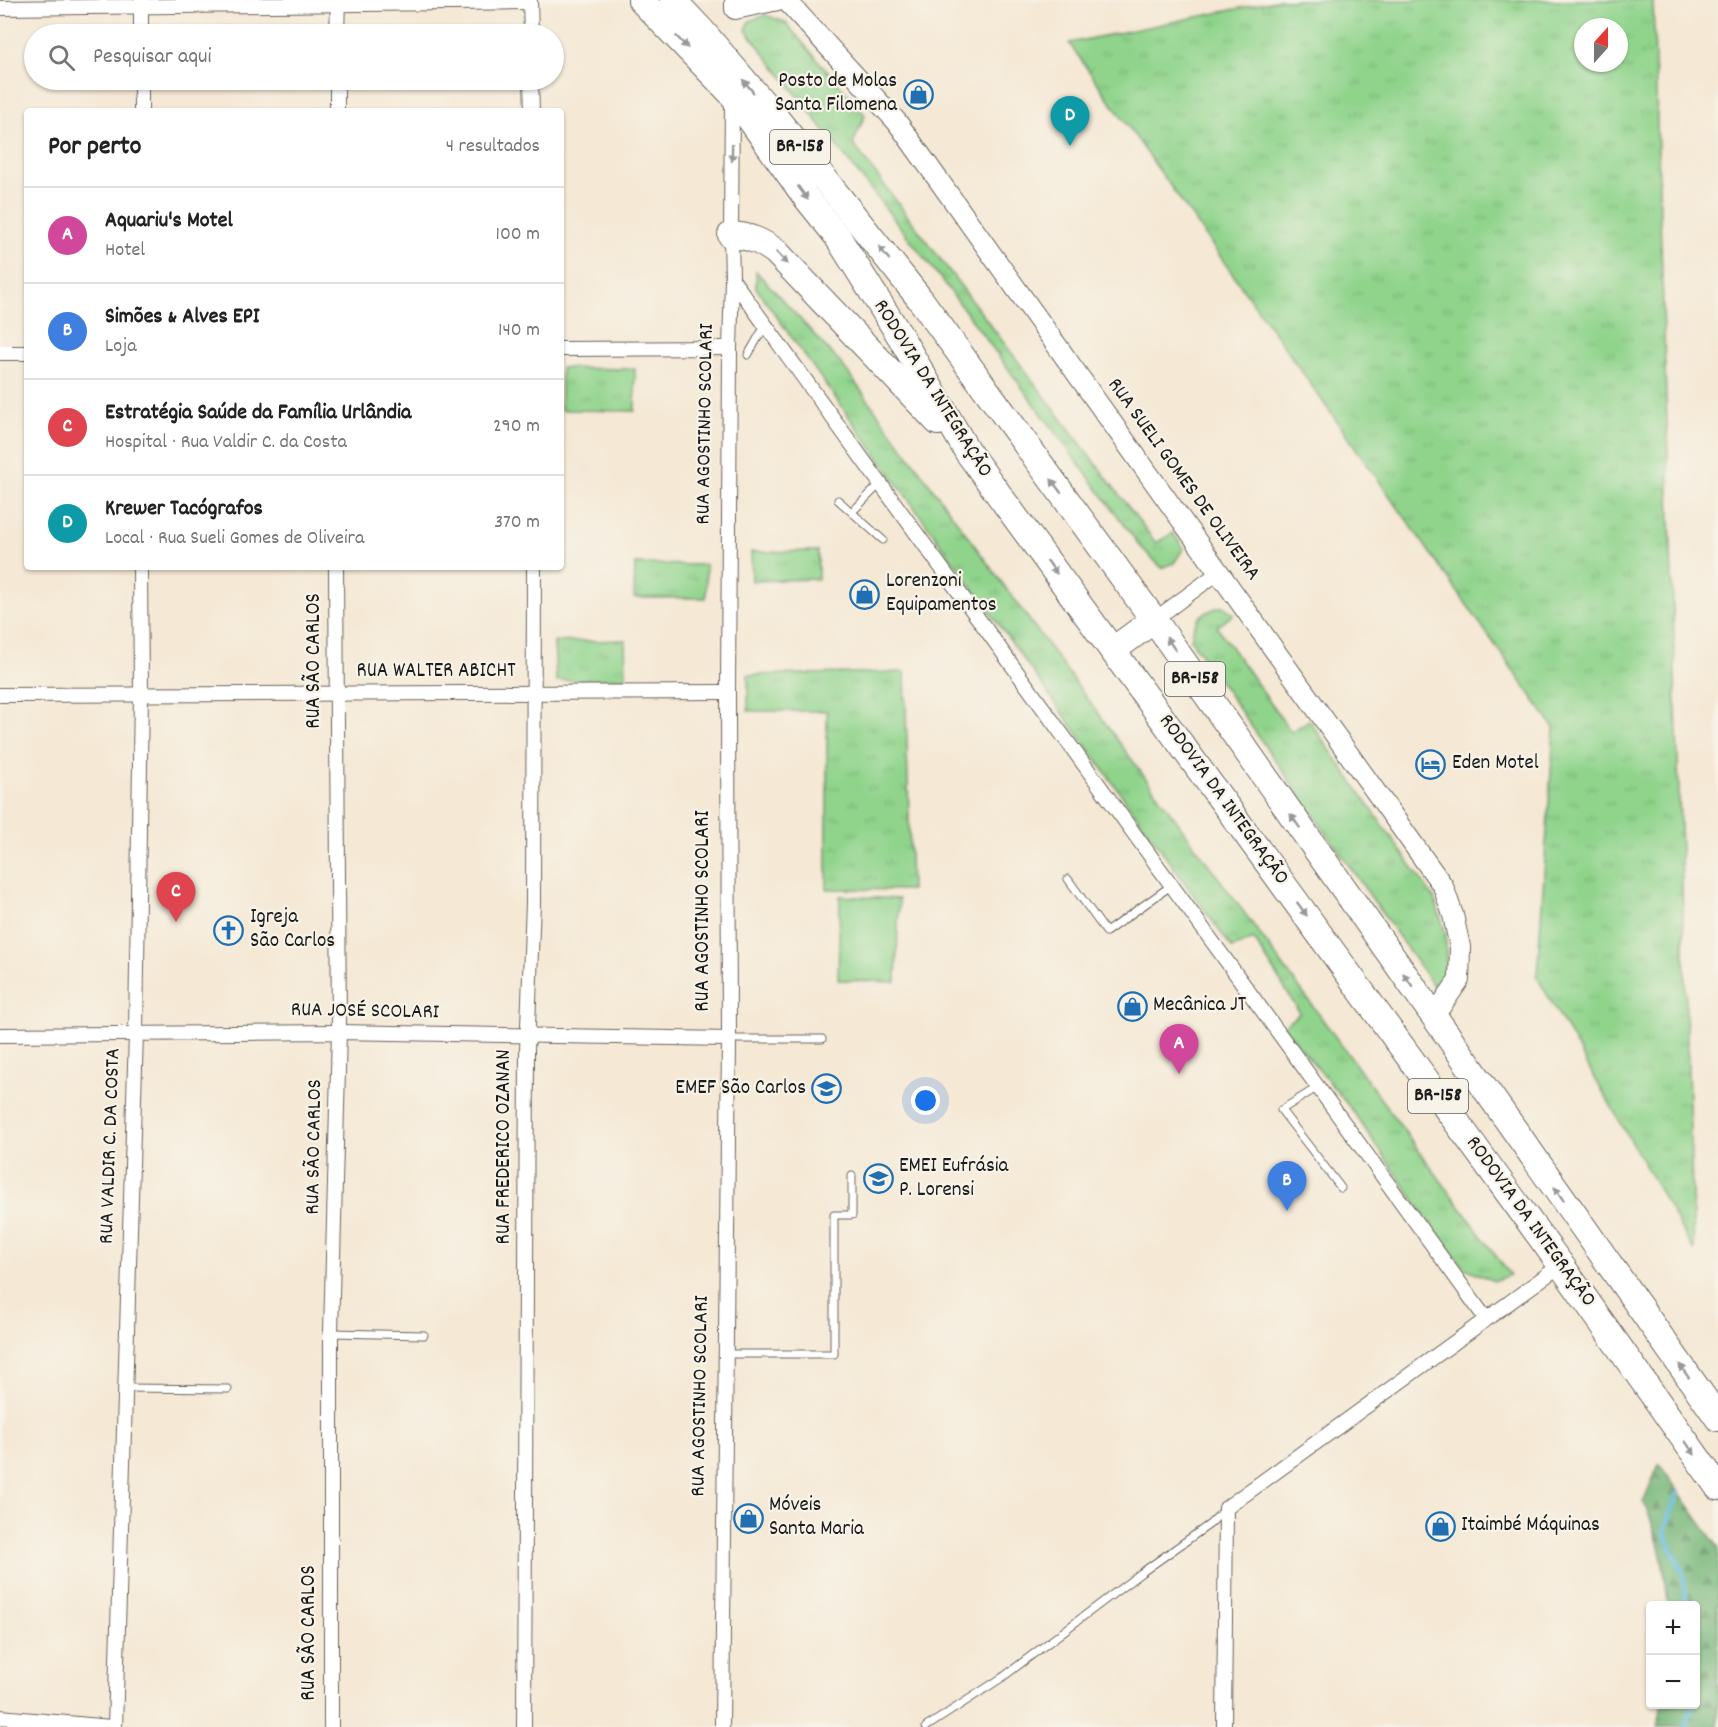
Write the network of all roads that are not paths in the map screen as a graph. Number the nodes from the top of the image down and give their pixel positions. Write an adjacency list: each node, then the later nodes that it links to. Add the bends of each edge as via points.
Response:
1 (641, 0): 16 (highway, RODOVIA DA INTEGRAÇÃO / BR-158, one-way to 16)
2 (673, 0): 37 (highway, RODOVIA DA INTEGRAÇÃO / BR-158, one-way to 2, via 920,299 775,117)
3 (778, 0): 8 (street)
4 (786, 0): 36 (street, RUA SUELI GOMES DE OLIVEIRA, via 897,122)
5 (530, 1): 6 (street); 12 (street)
6 (338, 2): 7 (street); 11 (street)
7 (141, 3): 9 (street); 10 (street)
8 (735, 4)
9 (0, 8)
10 (141, 24)
11 (337, 24)
12 (531, 24)
13 (141, 90): 17 (street)
14 (337, 90): 18 (street)
15 (531, 90): 19 (street)
16 (732, 94): 20 (street, RUA AGOSTINHO SCOLARI, one-way to 20); 28 (highway, RODOVIA DA INTEGRAÇÃO / BR-158, one-way to 28, via 837,236)
17 (141, 108)
18 (337, 108)
19 (532, 108)
20 (731, 235): 21 (street, RUA AGOSTINHO SCOLARI); 28 (highway, one-way to 28, via 747,236 776,252)
21 (732, 279): 22 (street); 23 (street, RUA AGOSTINHO SCOLARI)
22 (766, 324): 27 (lane); 29 (street)
23 (730, 348): 24 (street); 39 (street, RUA AGOSTINHO SCOLARI)
24 (564, 349)
25 (24, 352): 26 (street)
26 (0, 353)
27 (748, 355)
28 (967, 452): 38 (highway, RODOVIA DA INTEGRAÇÃO / BR-158, one-way to 38)
29 (881, 483): 31 (lane); 45 (street)
30 (838, 500): 31 (lane)
31 (852, 512): 32 (lane)
32 (883, 540)
33 (140, 570): 42 (street, RUA VALDIR C. DA COSTA)
34 (336, 570): 40 (street, RUA SÃO CARLOS)
35 (534, 570): 41 (street, RUA FREDERICO OZANAN)
36 (1220, 572): 37 (street); 46 (street, RUA SUELI GOMES DE OLIVEIRA, via 1443,886 1460,947 1459,980)
37 (1154, 620): 38 (highway); 46 (highway, RODOVIA DA INTEGRAÇÃO / BR-158, one-way to 37)
38 (1113, 650): 57 (highway, RODOVIA DA INTEGRAÇÃO / BR-158, one-way to 57)
39 (728, 692): 41 (street, RUA WALTER ABICHT); 51 (street, RUA AGOSTINHO SCOLARI)
40 (337, 693): 41 (street, RUA WALTER ABICHT); 42 (street, RUA WALTER ABICHT); 47 (street, RUA SÃO CARLOS)
41 (534, 693): 50 (street, RUA FREDERICO OZANAN, via 533,903)
42 (141, 694): 43 (street, RUA WALTER ABICHT); 48 (street, RUA VALDIR C. DA COSTA)
43 (0, 695)
44 (1068, 879): 45 (lane, via 1106,932)
45 (1172, 885): 53 (street)
46 (1434, 1016): 56 (highway, RODOVIA DA INTEGRAÇÃO / BR-158, one-way to 46)
47 (339, 1032): 48 (street, RUA JOSÉ SCOLARI); 50 (street, RUA JOSÉ SCOLARI); 59 (street, RUA SÃO CARLOS)
48 (136, 1033): 49 (street, RUA JOSÉ SCOLARI); 62 (street, RUA VALDIR C. DA COSTA)
49 (0, 1035)
50 (527, 1035): 51 (street, RUA JOSÉ SCOLARI); 70 (street, RUA FREDERICO OZANAN)
51 (729, 1039): 52 (lane); 61 (street, RUA AGOSTINHO SCOLARI)
52 (822, 1039)
53 (1318, 1088): 55 (lane, via 1281,1110); 58 (street)
54 (852, 1176): 61 (lane, via 852,1215 834,1215 834,1354)
55 (1341, 1188)
56 (1593, 1242): 57 (highway); 64 (highway, RODOVIA DA INTEGRAÇÃO / BR-158, one-way to 56)
57 (1561, 1265): 58 (street); 65 (highway, RODOVIA DA INTEGRAÇÃO / BR-158, one-way to 65)
58 (1486, 1319): 66 (street)
59 (332, 1334): 60 (lane); 69 (street, RUA SÃO CARLOS)
60 (424, 1335)
61 (725, 1354): 71 (street, RUA AGOSTINHO SCOLARI)
62 (125, 1388): 63 (lane); 68 (street, RUA VALDIR C. DA COSTA)
63 (228, 1389)
64 (1718, 1418)
65 (1718, 1487)
66 (1226, 1508): 72 (lane, via 1210,1524 1003,1677); 73 (street)
67 (0, 1717): 68 (street)
68 (113, 1727)
69 (331, 1727)
70 (524, 1727)
71 (722, 1727)
72 (926, 1727)
73 (1224, 1727)

